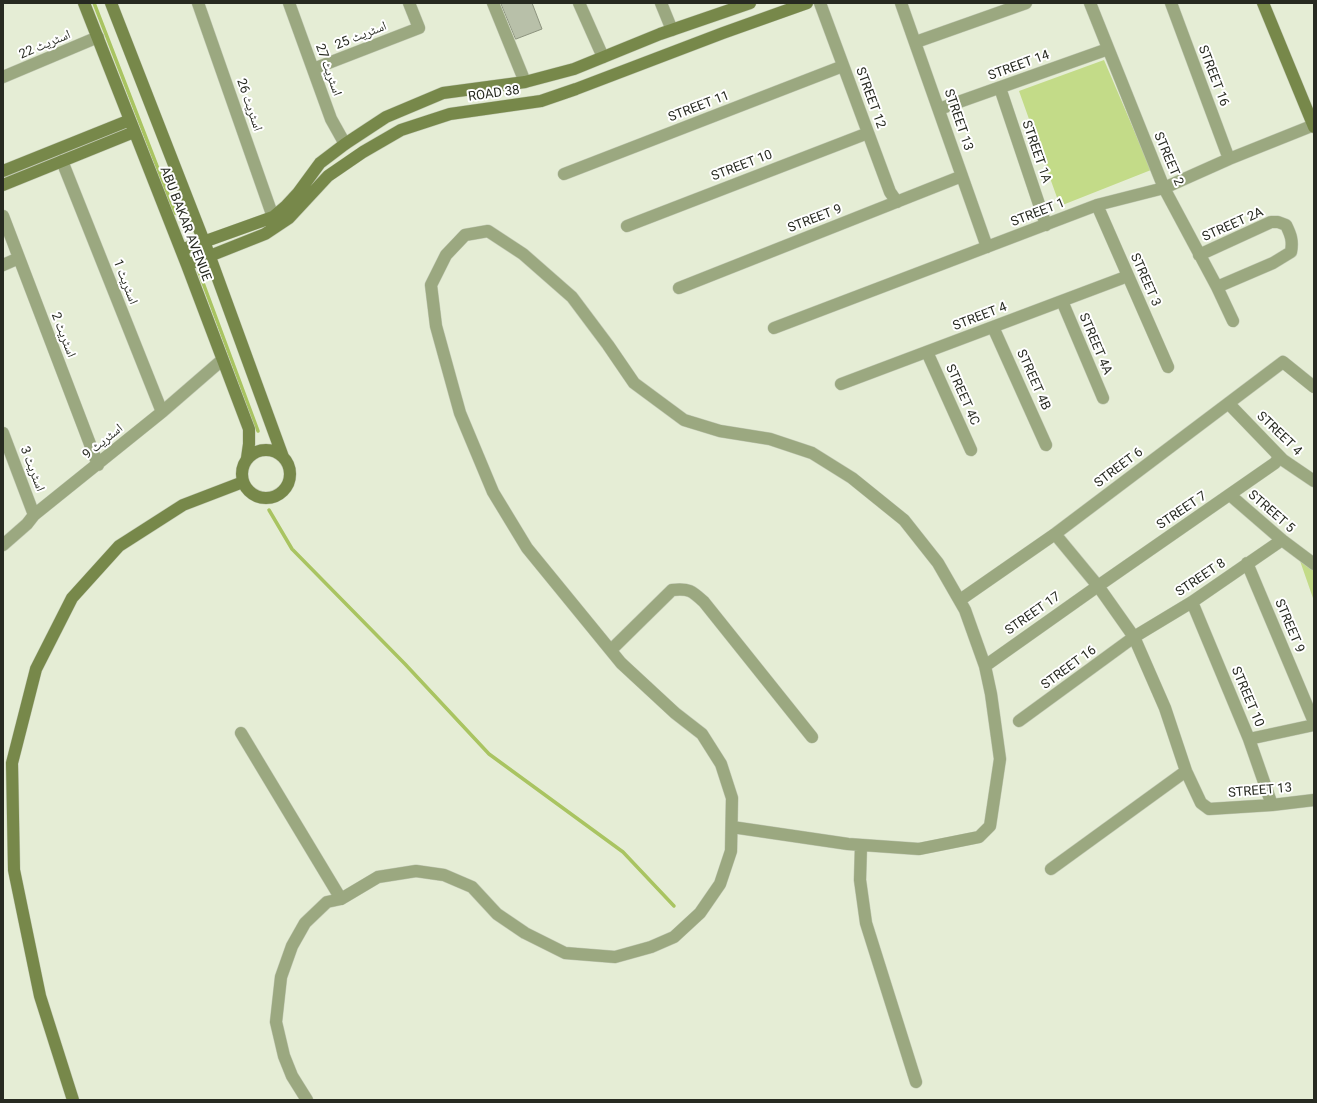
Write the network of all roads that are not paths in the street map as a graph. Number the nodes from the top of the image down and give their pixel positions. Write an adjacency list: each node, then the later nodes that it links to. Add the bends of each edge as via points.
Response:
1 (84, 3): 18 (main road, ABU BAKAR AVENUE)
2 (111, 3): 46 (main road, ABU BAKAR AVENUE)
3 (198, 3): 43 (street, اسٹریٹ 26)
4 (289, 3): 23 (street, اسٹریٹ 27)
5 (409, 3): 23 (street, اسٹریٹ 25, via 419,28)
6 (493, 3): 25 (street)
7 (579, 3): 21 (street)
8 (661, 3): 17 (street)
9 (807, 3): 50 (main road, ROAD 38, via 541,101 450,114 401,130 328,176 289,218 265,234)
10 (820, 3): 22 (street, STREET 12)
11 (901, 3): 19 (street, STREET 13)
12 (1026, 3): 19 (street)
13 (1090, 3): 20 (street, STREET 2)
14 (1171, 3): 33 (street, STREET 16)
15 (1263, 3): 29 (main road)
16 (746, 4): 17 (main road, ROAD 38)
17 (672, 30): 21 (main road, ROAD 38)
18 (98, 37): 24 (street, اسٹریٹ 22); 28 (main road, ABU BAKAR AVENUE)
19 (916, 42): 27 (street, STREET 13)
20 (1108, 49): 26 (street, STREET 14); 39 (street, STREET 2)
21 (603, 57): 25 (main road, ROAD 38, via 574,69)
22 (843, 66): 31 (street, STREET 12); 36 (street, STREET 11)
23 (313, 69): 32 (street, اسٹریٹ 27, via 331,119)
24 (3, 78)
25 (525, 82): 32 (main road, ROAD 38, via 443,93 386,117)
26 (1000, 88): 27 (street, STREET 14); 44 (street, STREET 1A)
27 (939, 109): 37 (street, STREET 13)
28 (130, 120): 30 (main road, ABU BAKAR AVENUE); 35 (main road)
29 (1314, 126): 33 (street, STREET 1)
30 (134, 132): 34 (main road); 48 (main road, ABU BAKAR AVENUE)
31 (868, 133): 40 (street, STREET 12, via 890,192); 45 (street, STREET 10)
32 (345, 144): 43 (main road, ROAD 38, via 320,163 286,206)
33 (1229, 159): 39 (street, STREET 1)
34 (62, 161): 38 (main road); 68 (street, اسٹریٹ 1)
35 (3, 171)
36 (564, 174)
37 (962, 176): 40 (street, STREET 9); 47 (street, STREET 13)
38 (3, 185)
39 (1164, 188): 41 (street, STREET 1); 49 (street, STREET 2)
40 (897, 202): 56 (street, STREET 9)
41 (1097, 205): 44 (street, STREET 1); 54 (street, STREET 3)
42 (3, 216): 51 (street, اسٹریٹ 2)
43 (273, 217): 46 (main road, ROAD 38)
44 (1046, 225): 47 (street, STREET 1)
45 (627, 226)
46 (204, 241): 48 (main road, ROAD 38); 50 (main road, ABU BAKAR AVENUE)
47 (987, 247): 60 (street, STREET 1)
48 (181, 250): 53 (main road, ABU BAKAR AVENUE)
49 (1199, 255): 55 (street, STREET 2); 55 (street, STREET 2A, via 1271,222 1286,225 1289,230 1293,243 1291,252 1273,263)
50 (210, 257): 53 (main road, ROAD 38); 72 (main road, ABU BAKAR AVENUE)
51 (19, 258): 52 (street); 75 (street, اسٹریٹ 2)
52 (3, 265)
53 (187, 265): 62 (main road, ABU BAKAR AVENUE)
54 (1128, 276): 57 (street, STREET 4); 63 (street, STREET 3)
55 (1217, 287): 58 (street, STREET 2)
56 (679, 288)
57 (1062, 301): 59 (street, STREET 4); 66 (street, STREET 4A)
58 (1233, 321)
59 (993, 327): 61 (street, STREET 4); 70 (street, STREET 4B)
60 (774, 328)
61 (927, 352): 64 (street, STREET 4); 71 (street, STREET 4C)
62 (222, 360): 68 (street, اسٹریٹ 9); 74 (main road, ABU BAKAR AVENUE, via 249,429)
63 (1168, 367)
64 (841, 384)
65 (1314, 386): 67 (street, STREET 6, via 1283,362)
66 (1103, 398)
67 (1229, 404): 73 (street, STREET 4); 80 (street, STREET 6)
68 (162, 412): 75 (street, اسٹریٹ 9)
69 (3, 433): 79 (street, اسٹریٹ 3)
70 (1046, 445)
71 (971, 450)
72 (283, 457): 74 (main road, via 270,450 262,450); 77 (main road, via 290,470 290,477 279,495 258,498 246,489)
73 (1279, 457): 76 (street, STREET 4); 78 (street, STREET 7, via 1275,463)
74 (247, 458): 77 (main road, via 241,473)
75 (98, 464): 79 (street, اسٹریٹ 9)
76 (1314, 481)
77 (243, 482): 105 (main road, via 183,505 119,546 72,598 36,669 12,763 14,870 40,996)
78 (1230, 495): 81 (street, STREET 5); 85 (street, STREET 7)
79 (34, 515): 82 (street, اسٹریٹ 9)
80 (1055, 534): 85 (street); 86 (street, STREET 6)
81 (1282, 540): 83 (street, STREET 8); 84 (street, STREET 5)
82 (3, 545)
83 (1247, 563): 87 (street, STREET 8); 92 (street, STREET 9)
84 (1314, 564)
85 (1098, 586): 88 (street); 90 (street, STREET 17)
86 (960, 600): 89 (street, via 938,563 904,520 852,478 812,453 770,439 720,431 684,420 634,384 572,297 523,254 488,231 465,235 446,254 431,285 436,326 460,414 493,492 527,548); 90 (street)
87 (1192, 602): 88 (street, STREET 8); 96 (street, STREET 10)
88 (1134, 638): 91 (street, STREET 16); 97 (street, via 1165,708)
89 (611, 650): 95 (street, via 672,590 684,588 704,602); 100 (street, via 621,663 675,713 702,734 721,764 732,798)
90 (985, 666): 101 (street, via 1000,759 990,826 979,837 920,849)
91 (1019, 721)
92 (1314, 722)
93 (1314, 726): 96 (street)
94 (241, 733): 103 (street)
95 (812, 737)
96 (1249, 739): 99 (street, STREET 10)
97 (1186, 771): 99 (street, STREET 13, via 1201,803 1209,809); 102 (street)
98 (1314, 800): 99 (street, STREET 13)
99 (1272, 805)
100 (732, 827): 101 (street); 103 (street, via 731,851 720,884 700,913 674,937 651,948 615,957 564,953 525,933 497,914 472,887 444,875 416,871 378,877)
101 (861, 845): 104 (street, via 860,880 866,923)
102 (1051, 868)
103 (341, 899): 106 (street, via 327,902 305,924 292,946 281,977 276,1022 284,1056 292,1076)
104 (916, 1082)
105 (73, 1100)
106 (307, 1100)

